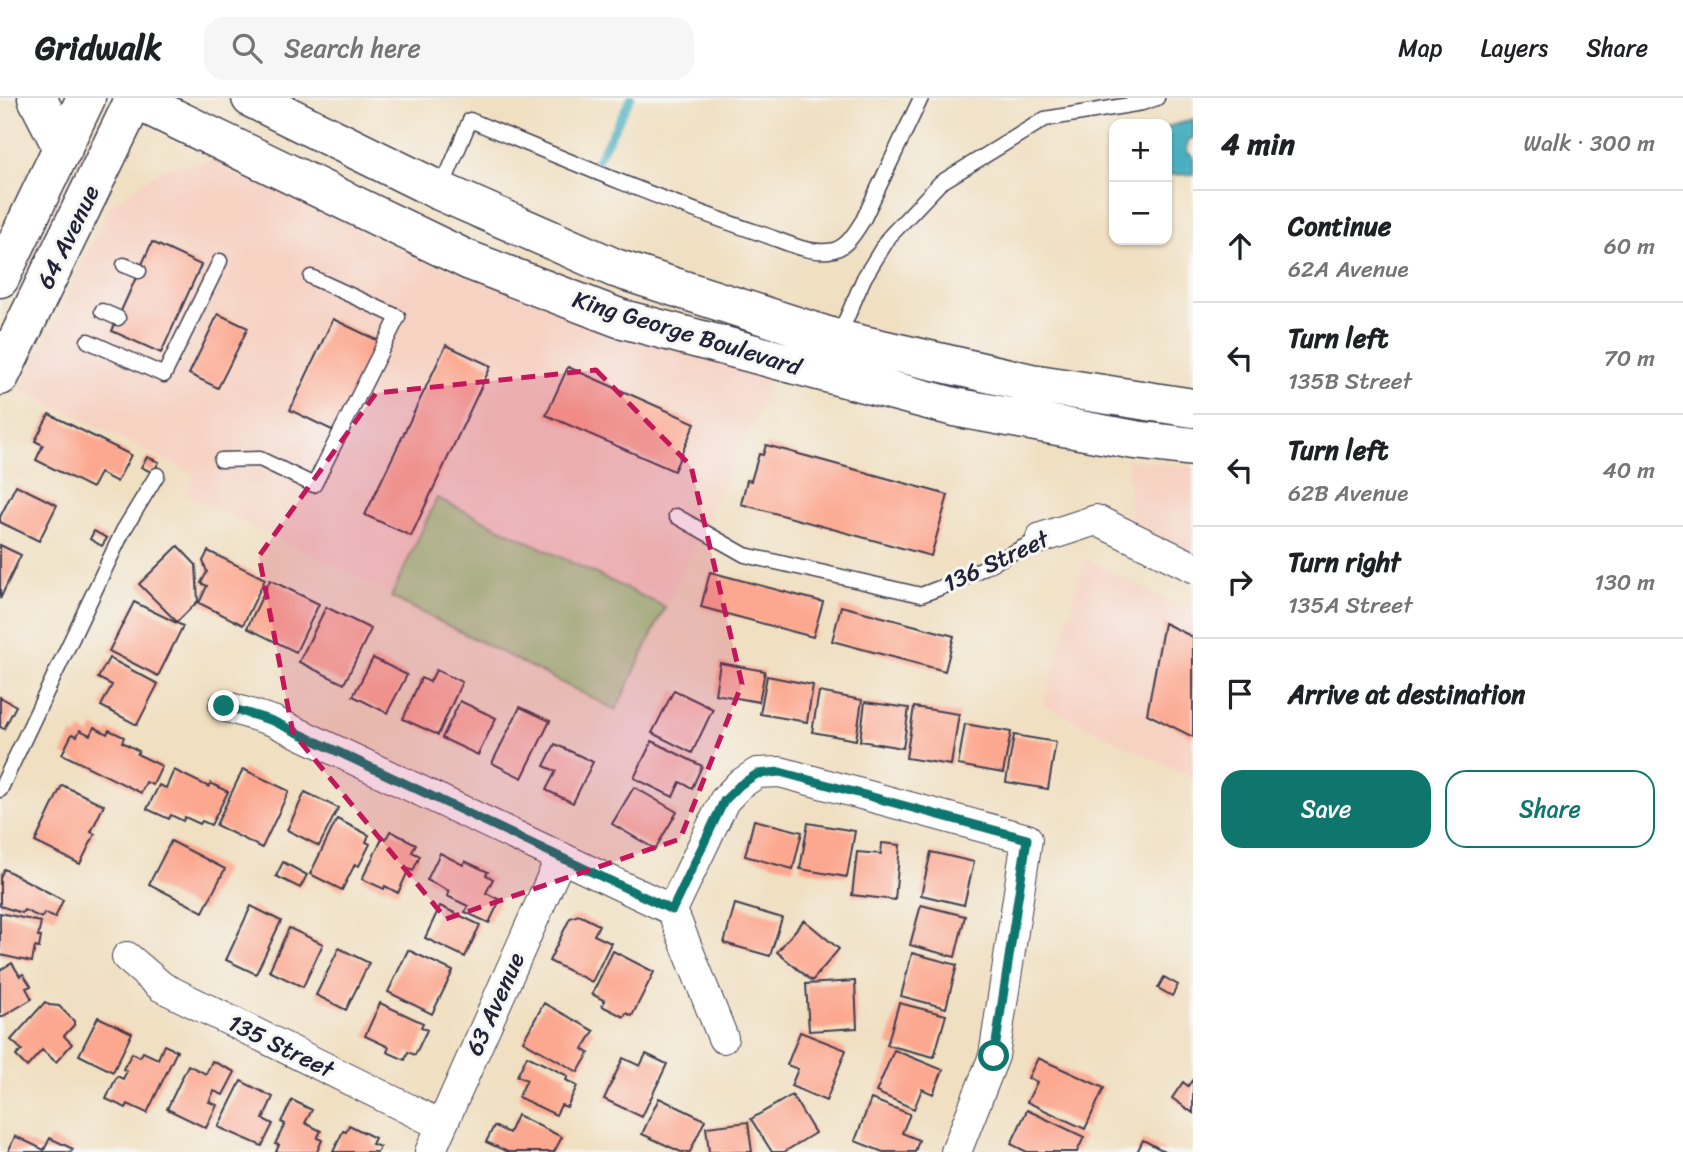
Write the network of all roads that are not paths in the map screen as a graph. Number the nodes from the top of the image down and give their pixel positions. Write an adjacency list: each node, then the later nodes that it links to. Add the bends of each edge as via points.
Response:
1 (37, 98): 7 (main road)
2 (86, 98): 7 (main road, 64 Avenue)
3 (134, 98): 18 (main road, 64 Avenue); 20 (main road, King George Boulevard, via 468,260 619,318 954,407)
4 (921, 98): 8 (lane, via 863,220 853,237 836,250 814,251 728,222 470,120)
5 (1157, 98): 16 (lane, via 1045,120 940,183 889,237 864,278)
6 (255, 99): 8 (main road, King George Boulevard)
7 (63, 149): 13 (main road, 64 Avenue)
8 (440, 191): 16 (main road, King George Boulevard, via 615,268)
9 (220, 261): 17 (lane, via 196,294 173,342 164,375)
10 (124, 265): 11 (lane)
11 (139, 271)
12 (311, 277): 21 (lane, via 398,317 314,485 260,459)
13 (0, 278)
14 (102, 311): 15 (lane)
15 (118, 318)
16 (837, 339): 19 (main road, King George Boulevard, via 1031,383)
17 (88, 341)
18 (0, 376)
19 (1193, 408)
20 (1193, 447)
21 (221, 460)
22 (157, 475): 27 (lane, via 123,531)
23 (676, 516): 24 (lane, 136 Street, via 745,555 921,595)
24 (1041, 538): 25 (street, 136 Street, via 1096,520)
25 (1193, 567)
26 (224, 706): 28 (street, via 273,721)
27 (0, 790)
28 (561, 857): 29 (street); 32 (street, 63 Avenue)
29 (672, 910): 31 (street); 33 (street, via 724,801 757,774 780,772 1027,839 994,1056)
30 (127, 957): 32 (street, 135 Street, via 162,988)
31 (723, 1038)
32 (435, 1139)
33 (956, 1152)

